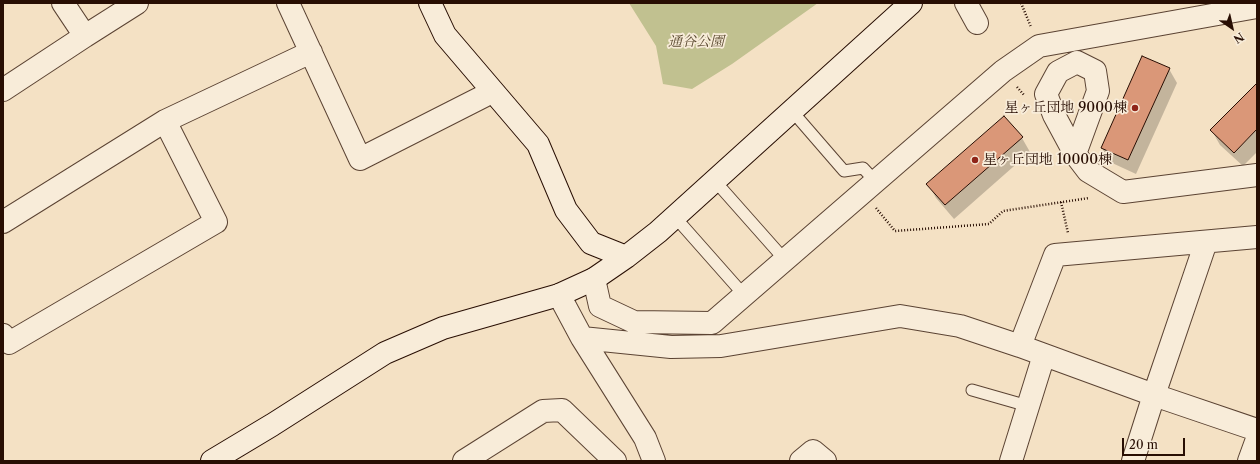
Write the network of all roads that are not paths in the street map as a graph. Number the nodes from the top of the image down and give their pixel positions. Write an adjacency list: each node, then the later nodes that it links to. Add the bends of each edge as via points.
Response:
1 (63, 3): 9 (street)
2 (138, 3): 9 (street)
3 (288, 3): 10 (street)
4 (430, 3): 12 (street, via 444,35)
5 (911, 3): 13 (street)
6 (966, 3): 8 (street)
7 (1257, 7): 18 (street, via 1039,46 1003,71)
8 (977, 23)
9 (85, 36): 11 (street)
10 (311, 52): 12 (street, via 360,159); 14 (street)
11 (3, 90)
12 (492, 92): 23 (street, via 538,144 566,210 591,243)
13 (792, 111): 17 (street); 18 (lane, via 844,170 863,168)
14 (165, 121): 20 (street); 28 (street, via 216,222 9,343)
15 (1075, 154): 15 (street, via 1046,94 1058,72 1077,62 1095,71 1098,91); 16 (street, via 1088,171 1123,192)
16 (1257, 175)
17 (715, 181): 19 (street); 24 (lane)
18 (869, 187): 24 (street)
19 (675, 217): 23 (street); 27 (lane)
20 (3, 222)
21 (1257, 237): 22 (street)
22 (1206, 242): 30 (street, via 1055,255); 33 (street)
23 (626, 257): 25 (street)
24 (785, 260): 27 (street)
25 (594, 279): 26 (street); 27 (street, via 600,306 634,322 712,323)
26 (559, 295): 29 (street); 37 (street, via 443,328 385,353)
27 (744, 295)
28 (3, 335)
29 (582, 338): 30 (street, via 671,347 721,346 900,316 960,326); 40 (street, via 645,438)
30 (1020, 346): 31 (street)
31 (1044, 355): 33 (street); 34 (street)
32 (972, 390): 34 (lane)
33 (1154, 395): 35 (street); 44 (street)
34 (1028, 406): 43 (street)
35 (1257, 430)
36 (1257, 439): 45 (street)
37 (212, 461)
38 (464, 461): 39 (street, via 542,411 562,410)
39 (615, 461)
40 (654, 461)
41 (801, 461): 42 (street, via 813,451)
42 (825, 461)
43 (1012, 461)
44 (1133, 461)
45 (1250, 461)

